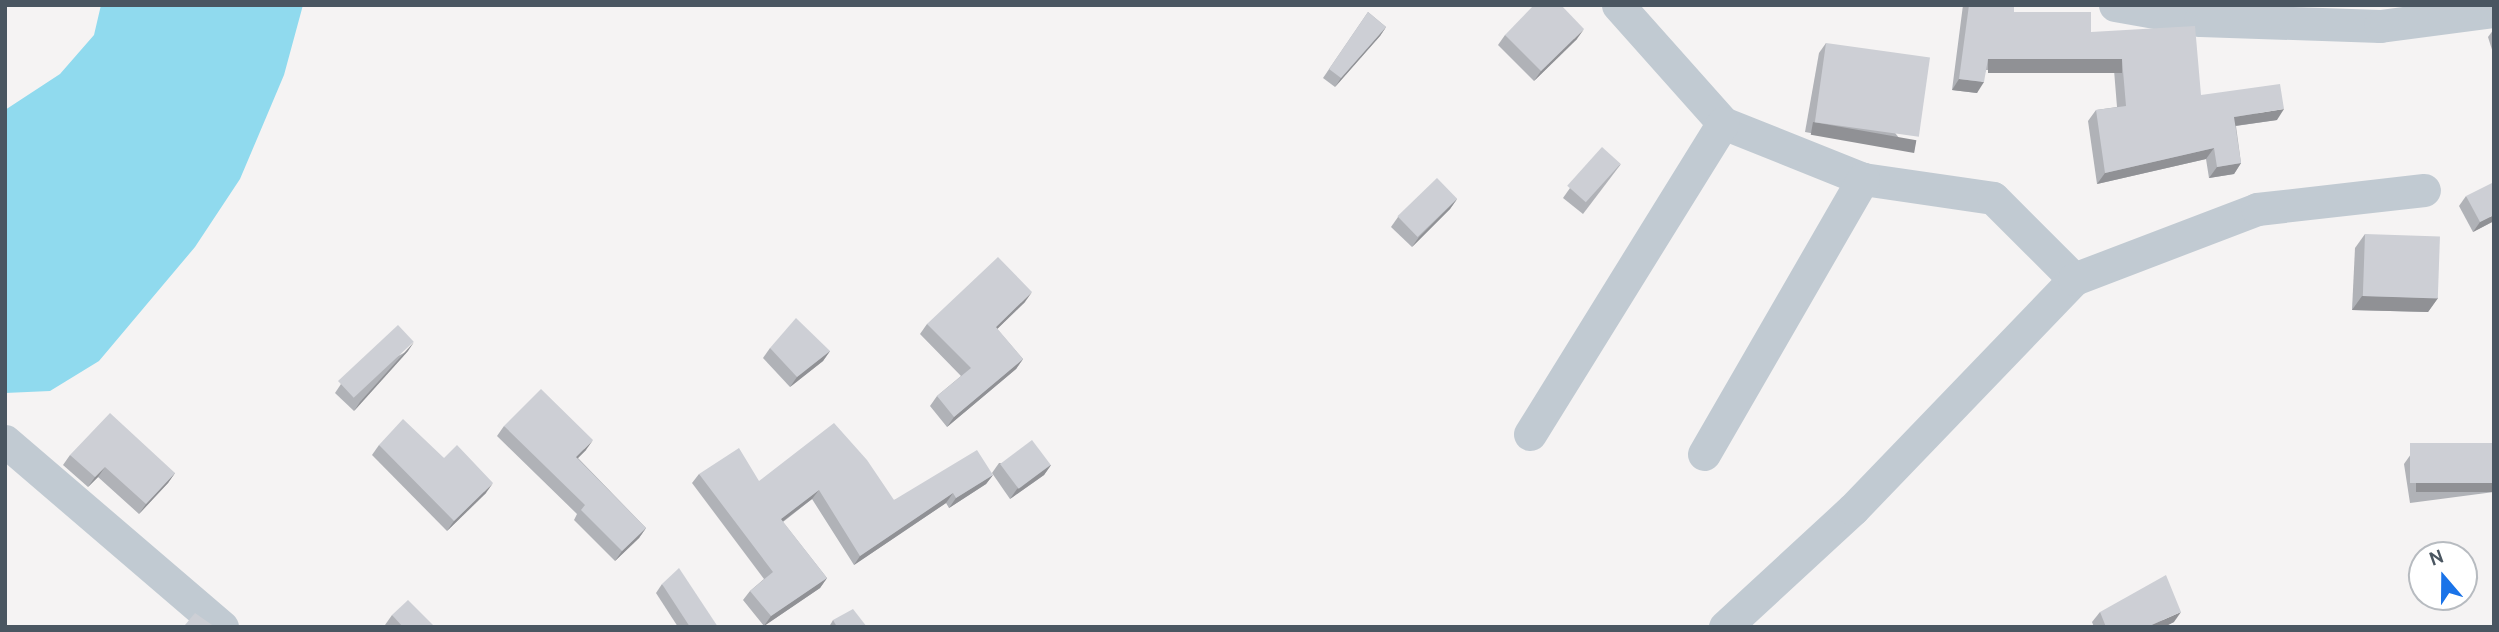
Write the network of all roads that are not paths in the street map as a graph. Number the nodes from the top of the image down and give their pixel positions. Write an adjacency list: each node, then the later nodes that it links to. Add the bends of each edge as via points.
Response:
1 (1618, 5): 4 (street)
2 (2115, 5): 3 (street, via 2200,20 2380,26)
3 (2494, 11)
4 (1723, 123): 5 (street); 8 (street)
5 (1863, 179): 7 (street, via 1993,198); 10 (street)
6 (2424, 190): 7 (street, via 2257,209)
7 (2074, 279): 12 (street, via 1853,509)
8 (1531, 434)
9 (5, 441): 11 (street)
10 (1704, 454)
11 (222, 627)
12 (1725, 627)

